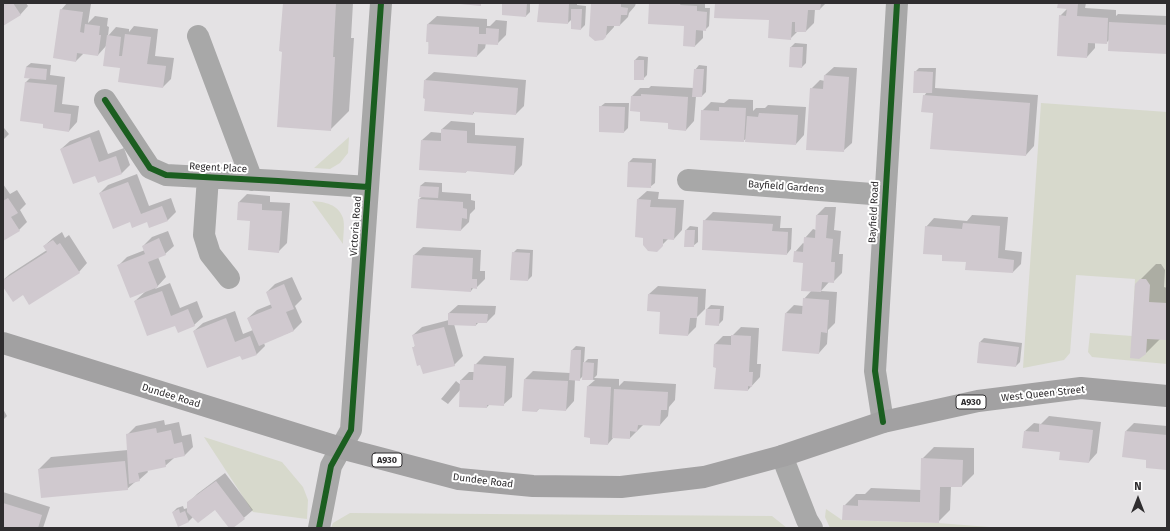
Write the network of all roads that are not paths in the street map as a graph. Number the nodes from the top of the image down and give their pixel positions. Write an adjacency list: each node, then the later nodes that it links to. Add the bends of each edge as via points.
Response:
1 (380, 3): 8 (street, Victoria Road)
2 (897, 3): 9 (street, Bayfield Road)
3 (198, 36): 6 (street, Regent Place)
4 (104, 100): 5 (street, Regent Place, via 150,168 166,175)
5 (208, 177): 6 (street, Regent Place); 10 (street, Regent Place, via 204,235 210,254)
6 (252, 180): 8 (street, Regent Place)
7 (688, 180): 9 (street, Bayfield Gardens)
8 (368, 188): 14 (street, Victoria Road, via 351,430)
9 (885, 195): 13 (street, Bayfield Road, via 875,371)
10 (229, 278)
11 (3, 343): 14 (main road, Dundee Road / A930)
12 (1167, 396): 13 (main road, West Queen Street / A930, via 1081,388 978,401)
13 (883, 422): 15 (main road, West Queen Street / A930)
14 (341, 448): 15 (main road, Dundee Road / A930, via 459,479 533,486 621,487 704,477); 17 (street, Victoria Road, via 330,466)
15 (782, 456): 16 (street)
16 (810, 524)
17 (319, 528)

